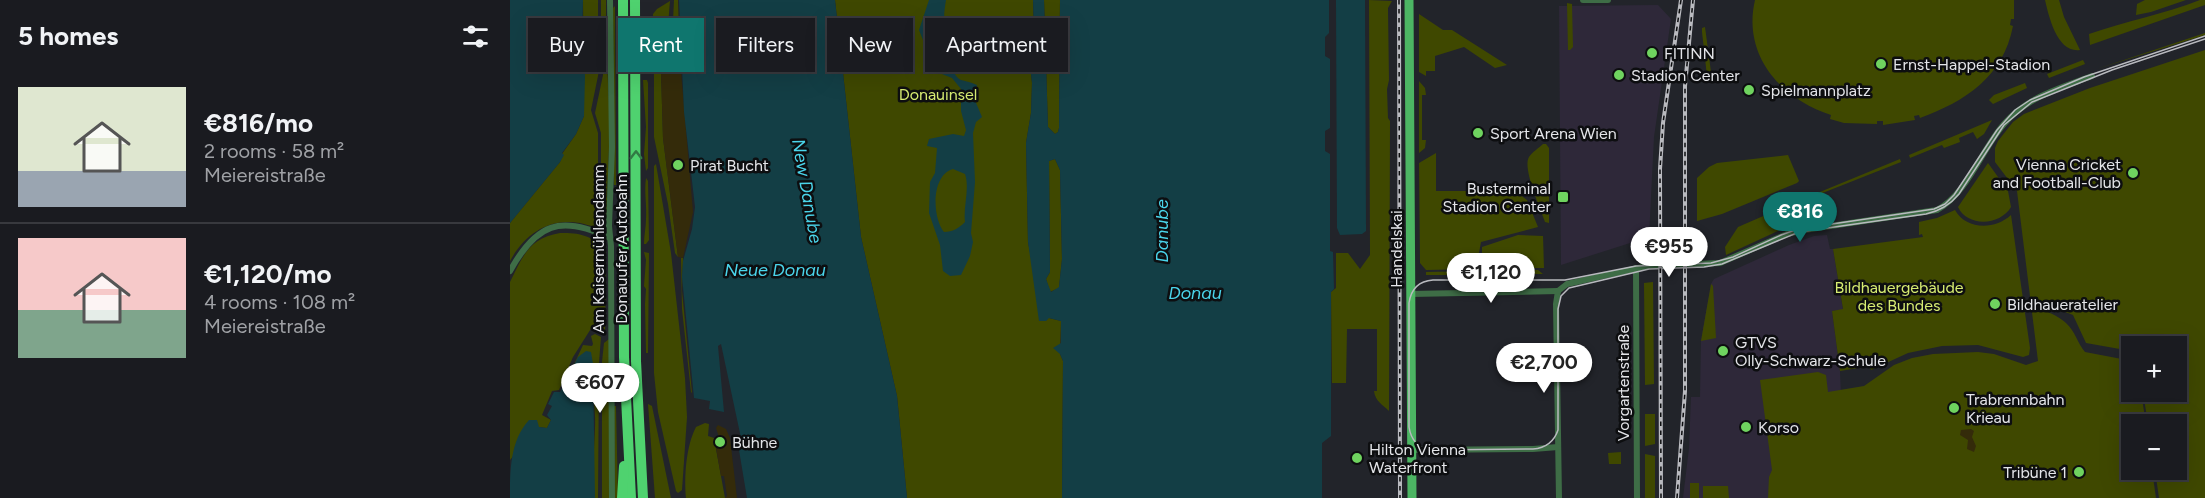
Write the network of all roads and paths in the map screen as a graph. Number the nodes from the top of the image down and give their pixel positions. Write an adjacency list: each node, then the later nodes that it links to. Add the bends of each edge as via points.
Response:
1 (610, 0): 8 (street, Am Kaisermühlendamm)
2 (623, 0): 13 (highway, Donauufer Autobahn)
3 (635, 0): 16 (highway, Donauufer Autobahn, one-way to 3)
4 (1409, 0): 12 (main road, Handelskai)
5 (1582, 0): 6 (street)
6 (1608, 0)
7 (2092, 76): 9 (street, via 2043,95 2013,115 1997,132 1956,195 1937,210 1795,232 1720,263)
8 (610, 238): 10 (street, via 572,226 550,228 525,244); 17 (street, Am Kaisermühlendamm)
9 (1636, 268): 11 (street, via 1567,284); 24 (street, Vorgartenstraße)
10 (510, 271)
11 (1558, 291): 12 (street); 14 (street)
12 (1411, 294): 15 (main road, Handelskai)
13 (628, 442): 18 (highway); 19 (highway, Donauufer Autobahn)
14 (1558, 447): 15 (street); 23 (street)
15 (1411, 450): 22 (main road, Handelskai)
16 (640, 452): 20 (highway, Donauufer Autobahn); 21 (highway)
17 (612, 498)
18 (622, 498)
19 (631, 498)
20 (643, 498)
21 (650, 498)
22 (1412, 498)
23 (1559, 498)
24 (1637, 498)

